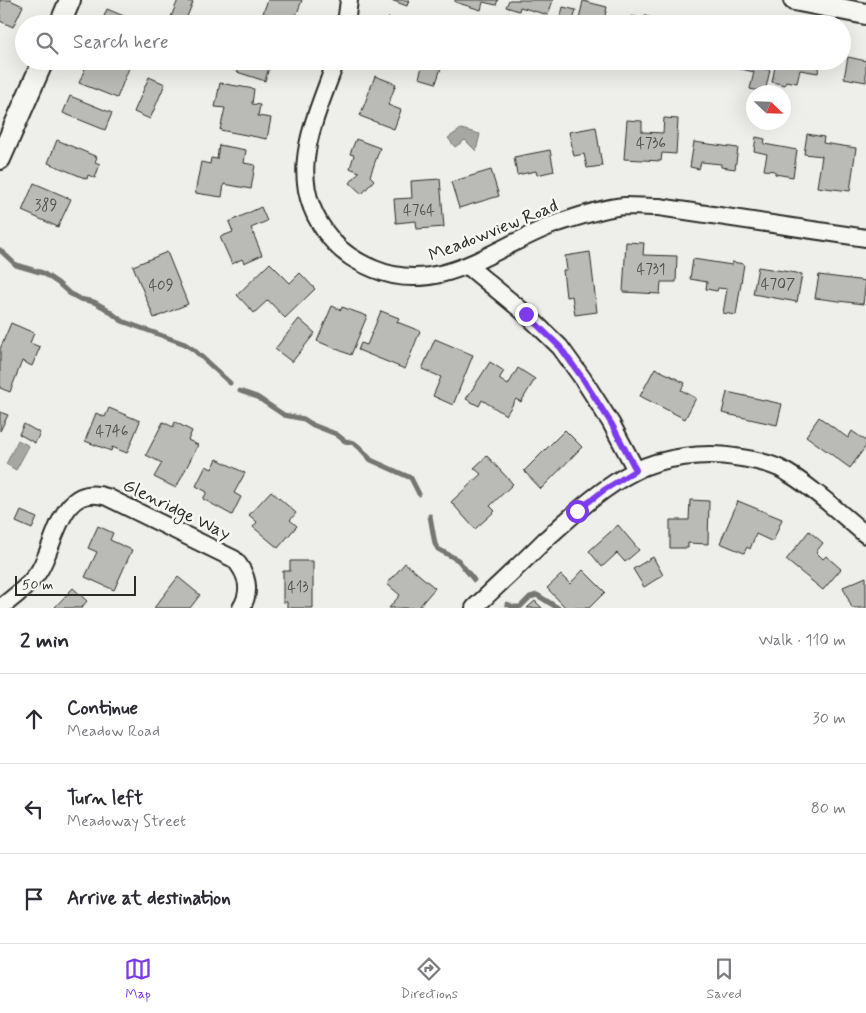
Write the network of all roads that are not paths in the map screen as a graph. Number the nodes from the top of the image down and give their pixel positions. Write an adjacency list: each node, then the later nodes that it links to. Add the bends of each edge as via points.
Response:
1 (70, 0): 5 (street)
2 (349, 0): 6 (street)
3 (794, 0): 4 (street)
4 (866, 14)
5 (64, 15)
6 (347, 15)
7 (39, 70): 9 (street)
8 (333, 70): 11 (street, Meadowview Road, via 306,151 308,195 324,231 358,262 407,278 446,274)
9 (0, 159)
10 (866, 238): 11 (street, Meadowview Road, via 659,207 624,206 556,224)
11 (468, 266): 12 (street, via 560,347 611,423)
12 (636, 470): 13 (street, via 667,460 710,454 754,460 797,479); 16 (street, via 577,511)
13 (866, 535)
14 (0, 608): 15 (street, Glenridge Way, via 38,574 68,507 77,498 95,494 228,555 245,576 248,590)
15 (241, 608)
16 (474, 608)

